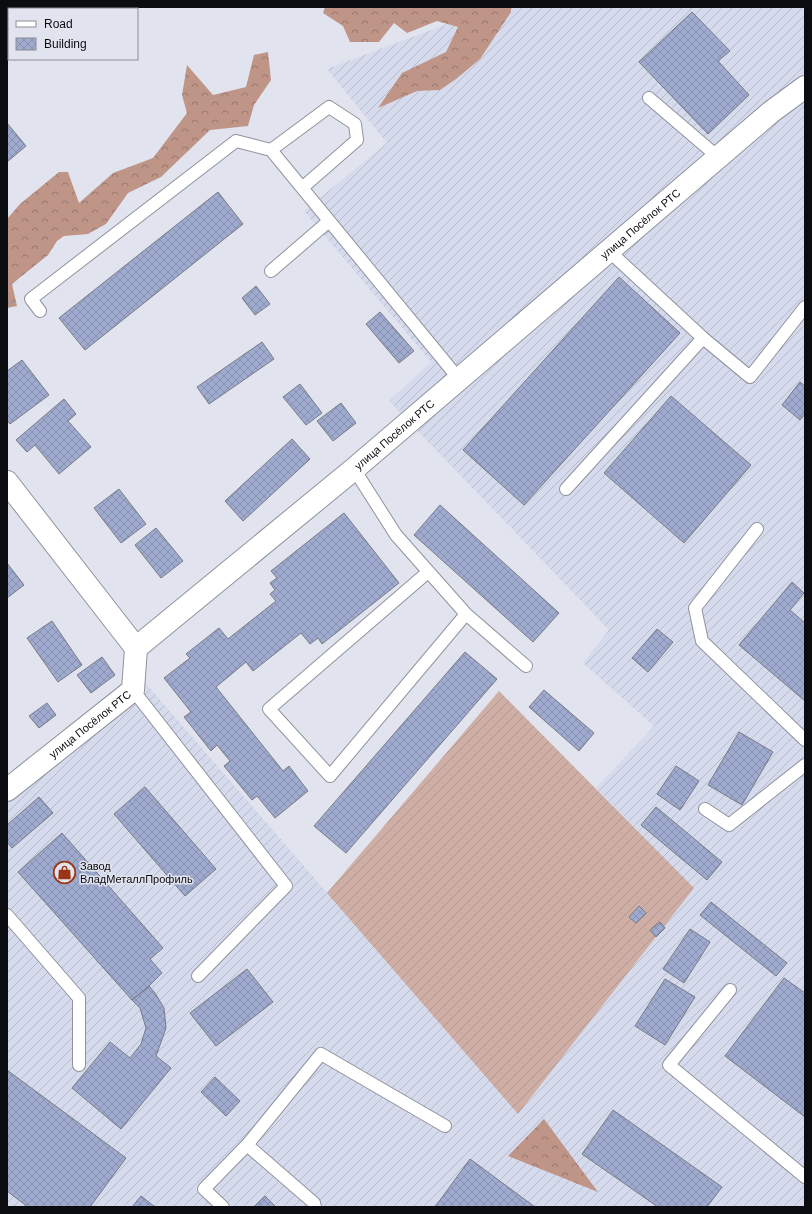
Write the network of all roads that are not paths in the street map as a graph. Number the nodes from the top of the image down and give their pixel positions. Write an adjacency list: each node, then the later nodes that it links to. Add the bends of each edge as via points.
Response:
1 (805, 86): 4 (street, улица Посёлок РТС)
2 (649, 98): 4 (lane)
3 (271, 150): 5 (lane); 5 (lane, via 329,107 355,124 357,140); 10 (lane, via 236,140 31,299)
4 (718, 157): 7 (street, улица Посёлок РТС)
5 (302, 188): 6 (lane)
6 (329, 221): 8 (lane); 12 (lane)
7 (609, 251): 11 (lane); 12 (street, улица Посёлок РТС)
8 (271, 272)
9 (805, 307): 11 (lane, via 750,377)
10 (40, 311)
11 (703, 338): 15 (lane)
12 (459, 379): 13 (street, улица Посёлок РТС)
13 (354, 469): 17 (lane, via 396,535); 19 (street, улица Посёлок РТС)
14 (7, 482): 19 (street)
15 (566, 489)
16 (757, 529): 22 (lane, via 696,608 702,641)
17 (428, 572): 18 (lane); 18 (lane, via 269,710 330,776)
18 (466, 614): 20 (lane)
19 (136, 648): 21 (street, улица Посёлок РТС)
20 (526, 666)
21 (134, 690): 24 (street, улица Посёлок РТС); 27 (lane, via 286,886)
22 (805, 740)
23 (805, 765): 25 (lane, via 729,825)
24 (7, 790)
25 (705, 809)
26 (7, 915): 29 (lane, via 79,998)
27 (198, 976)
28 (730, 990): 32 (lane, via 669,1065)
29 (79, 1065)
30 (445, 1126): 31 (lane, via 321,1054)
31 (247, 1145): 33 (lane); 34 (lane, via 204,1189)
32 (805, 1177)
33 (314, 1206)
34 (223, 1207)

